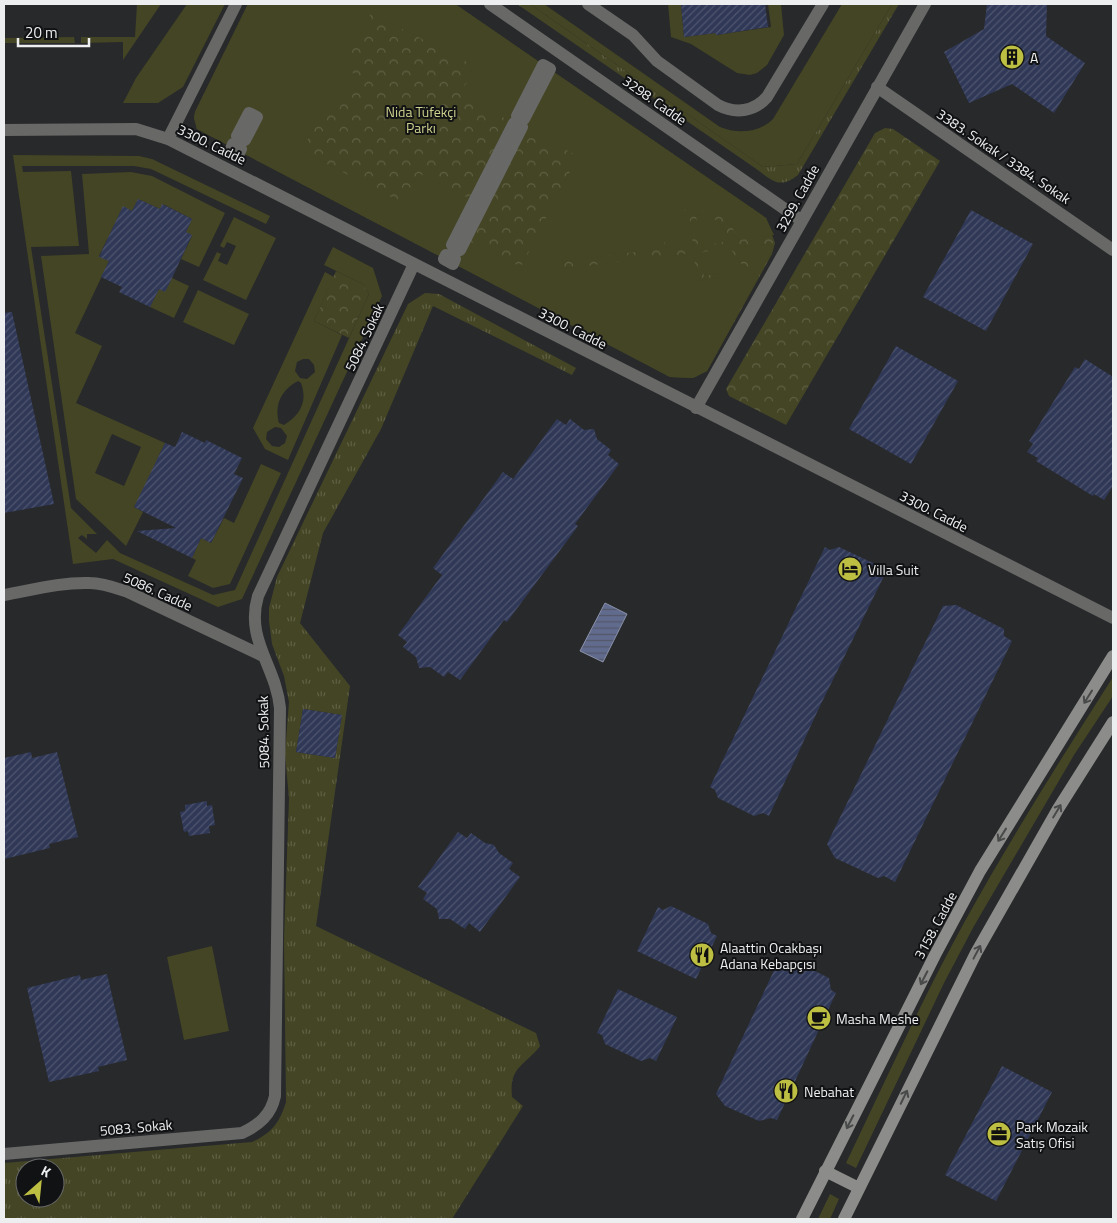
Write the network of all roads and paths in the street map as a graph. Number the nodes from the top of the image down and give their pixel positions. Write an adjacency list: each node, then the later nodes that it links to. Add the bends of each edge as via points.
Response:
1 (236, 4): 8 (street)
2 (490, 4): 9 (street, 3298. Cadde)
3 (588, 4): 4 (street, via 633,35 665,66 718,105 733,111 756,107 767,97)
4 (823, 4)
5 (925, 4): 6 (street, 3299. Cadde)
6 (877, 87): 9 (street, 3299. Cadde); 11 (street, 3383. Sokak / 3384. Sokak)
7 (4, 130): 8 (street, 3300. Cadde, via 136,129)
8 (168, 139): 12 (street, 3300. Cadde)
9 (802, 221): 13 (street, 3299. Cadde)
10 (460, 250): 10 (street, via 452,246 514,123 522,127)
11 (1113, 250)
12 (414, 264): 13 (street, 3300. Cadde); 16 (street, 5084. Sokak, via 258,596 254,620)
13 (696, 408): 15 (street, 3300. Cadde)
14 (4, 595): 16 (street, 5086. Cadde, via 71,584 110,586)
15 (1113, 618)
16 (263, 656): 19 (street, 5084. Sokak, via 275,681 280,708 275,1096)
17 (1113, 656): 21 (street, 3158. Cadde, one-way to 21, via 980,871)
18 (1113, 722): 22 (street, one-way to 18, via 976,953)
19 (266, 1117): 20 (street, 5083. Sokak, via 255,1127 242,1132)
20 (4, 1154)
21 (825, 1171): 22 (street); 23 (street, 3158. Cadde)
22 (859, 1188): 24 (street)
23 (802, 1219)
24 (844, 1219)

